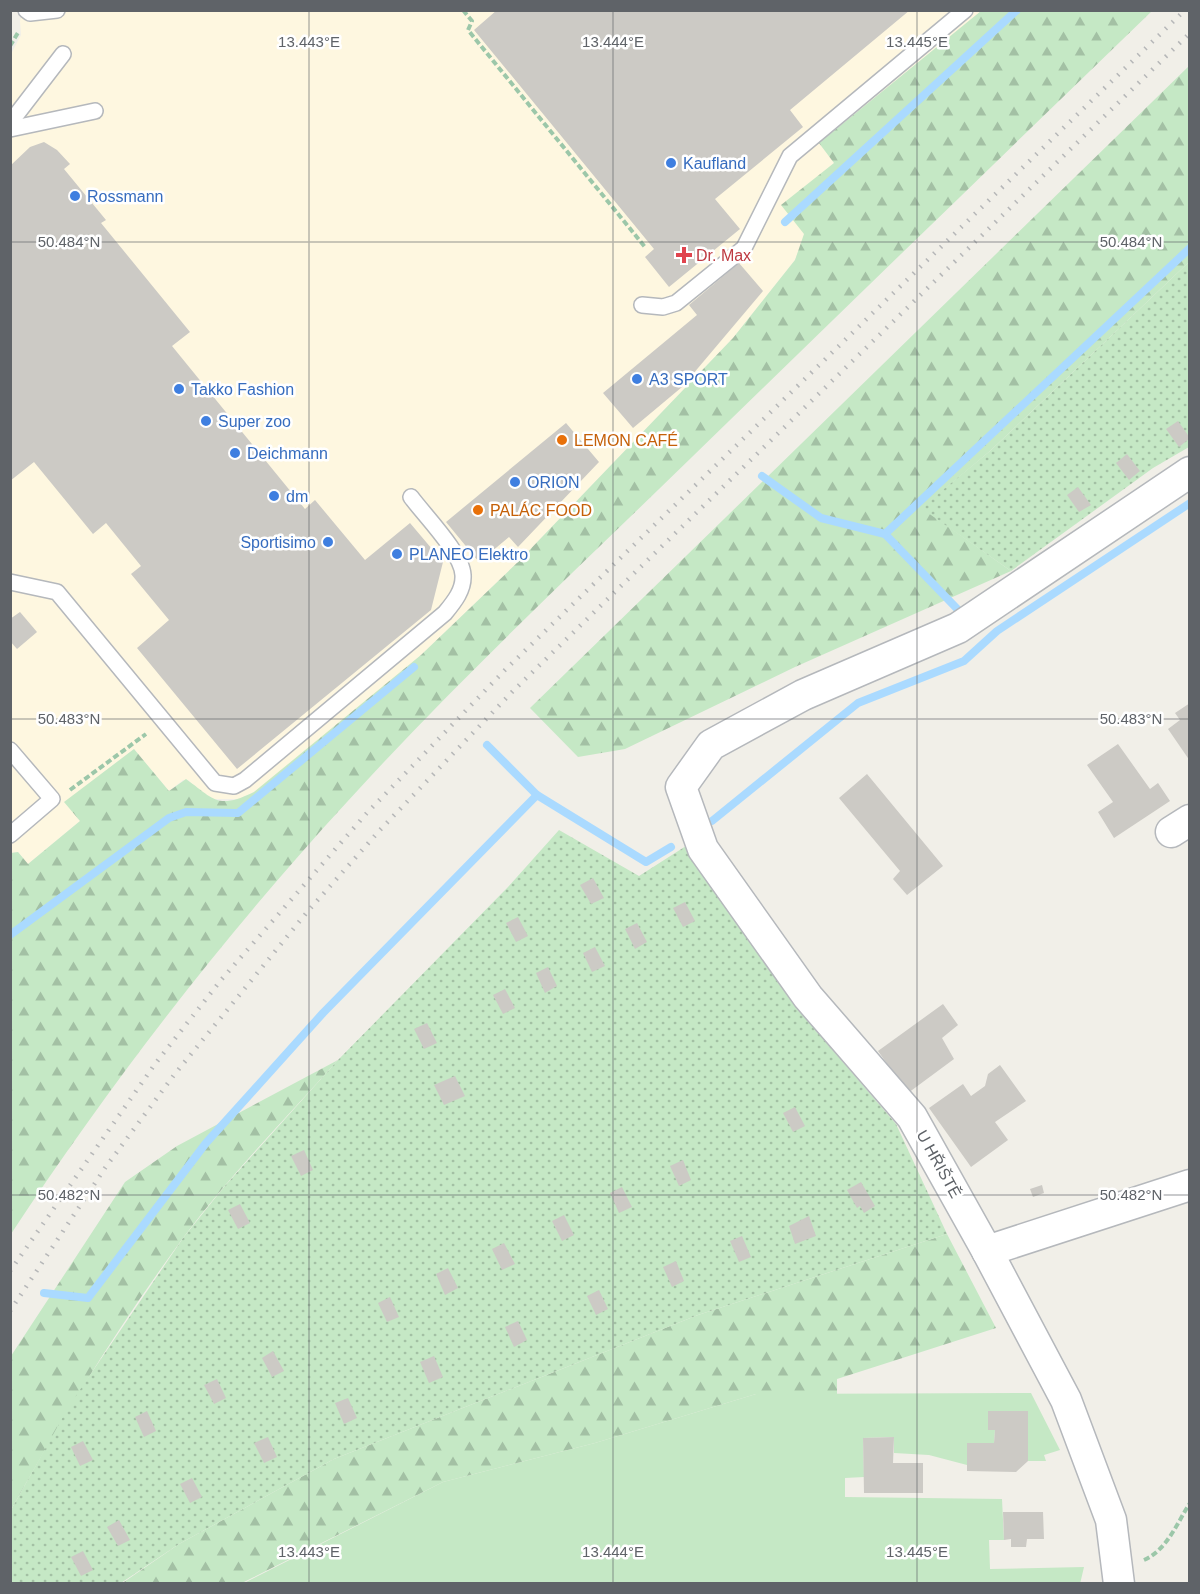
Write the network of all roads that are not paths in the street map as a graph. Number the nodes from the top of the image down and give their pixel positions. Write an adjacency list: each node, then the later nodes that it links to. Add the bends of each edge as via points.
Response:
1 (26, 10): 2 (lane)
2 (57, 10)
3 (965, 10): 8 (lane, via 790,156 744,248 676,303 663,307)
4 (63, 54): 6 (lane)
5 (95, 111): 7 (lane)
6 (10, 123)
7 (10, 129)
8 (642, 305)
9 (1190, 472): 15 (street, U HŘIŠTĚ, via 958,628 803,695 711,745 681,787 703,849 808,997 912,1117)
10 (411, 497): 11 (lane, via 460,561 464,577 460,593 446,613 234,786 215,783 57,592)
11 (10, 582)
12 (10, 750): 13 (lane, via 52,799)
13 (10, 834)
14 (1190, 1185): 15 (street)
15 (987, 1251): 16 (street, U HŘIŠTĚ, via 1066,1400 1111,1520)
16 (1118, 1575)

